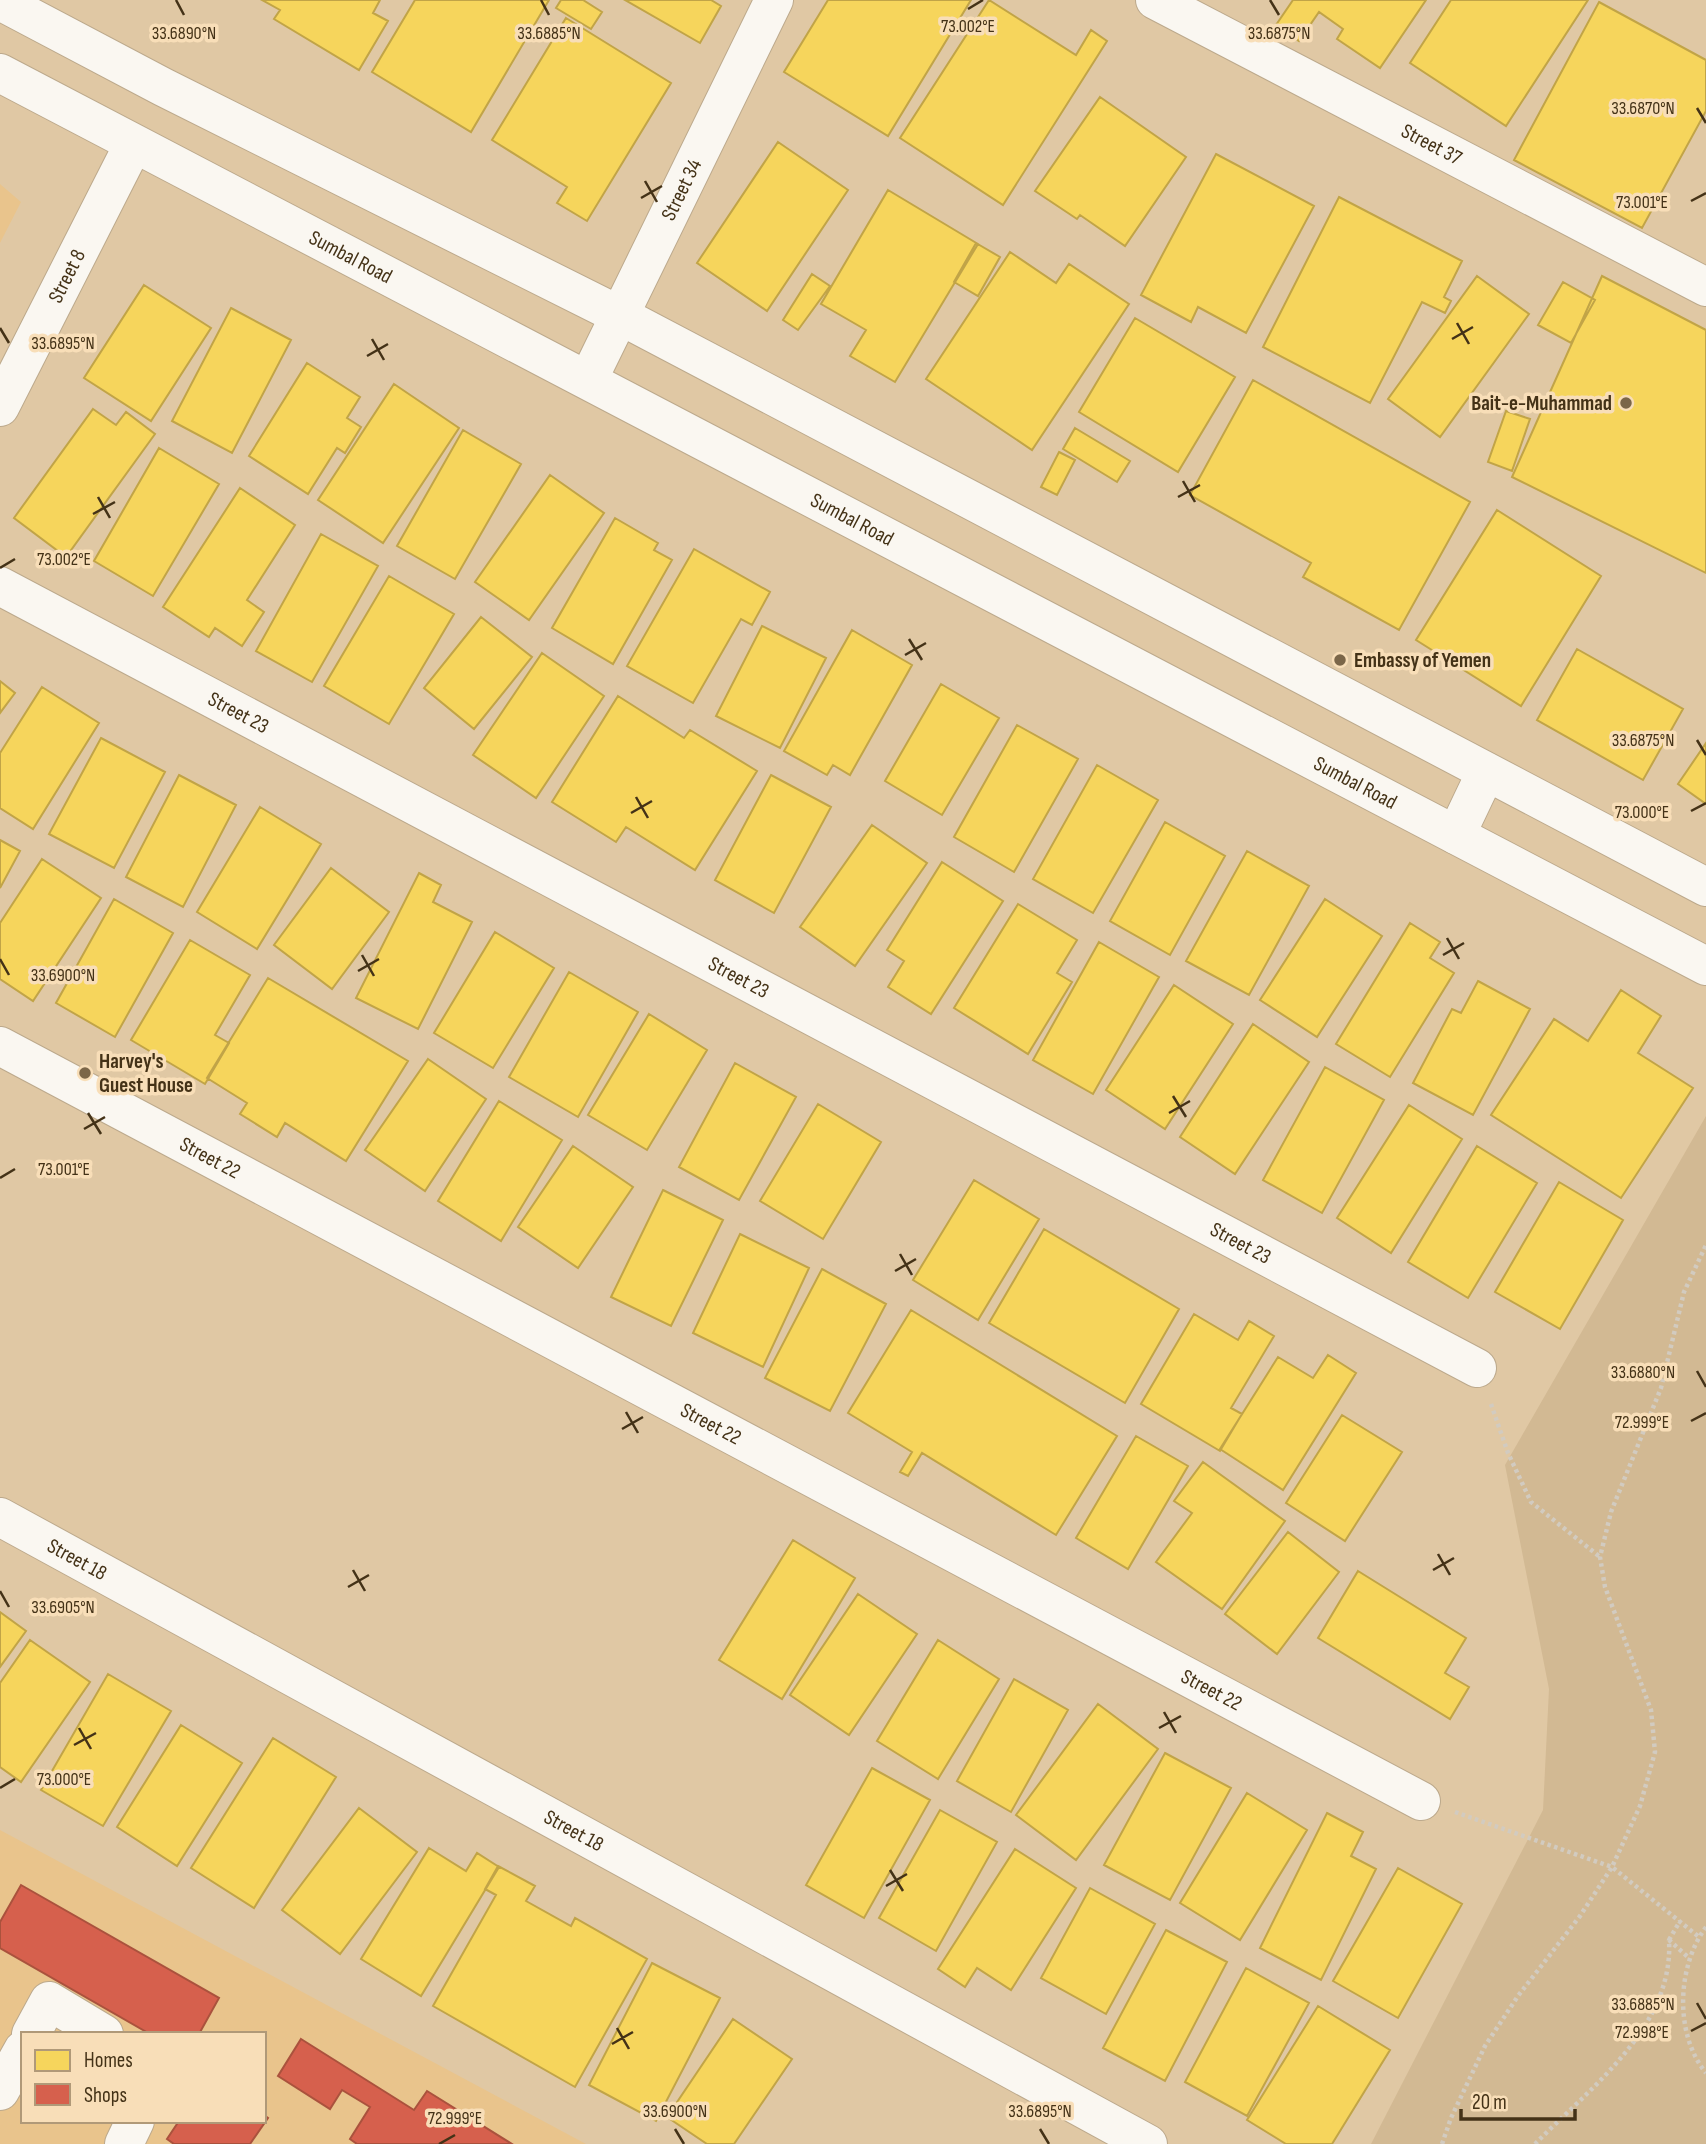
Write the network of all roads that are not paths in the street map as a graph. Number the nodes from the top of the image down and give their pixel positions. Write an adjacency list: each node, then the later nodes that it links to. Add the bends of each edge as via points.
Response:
1 (774, 0): 7 (street, Street 34)
2 (1155, 0): 6 (street, Street 37)
3 (0, 1): 7 (street)
4 (0, 73): 5 (street, Sumbal Road)
5 (134, 145): 8 (street, Sumbal Road); 9 (street, Street 8)
6 (1706, 287)
7 (619, 315): 8 (street, Street 34); 11 (street)
8 (588, 380): 12 (street, Sumbal Road)
9 (0, 407)
10 (0, 586): 16 (street, Street 23)
11 (1486, 772): 12 (street); 13 (street)
12 (1456, 835): 14 (street, Sumbal Road)
13 (1706, 887)
14 (1706, 966)
15 (0, 1046): 18 (street, Street 22)
16 (1477, 1368)
17 (0, 1517): 25 (street, Street 18)
18 (1421, 1801)
19 (32, 2032): 20 (street, via 50,2001)
20 (101, 2032)
21 (21, 2054): 22 (street)
22 (0, 2091)
23 (134, 2123): 24 (street)
24 (124, 2144)
25 (1148, 2144)

